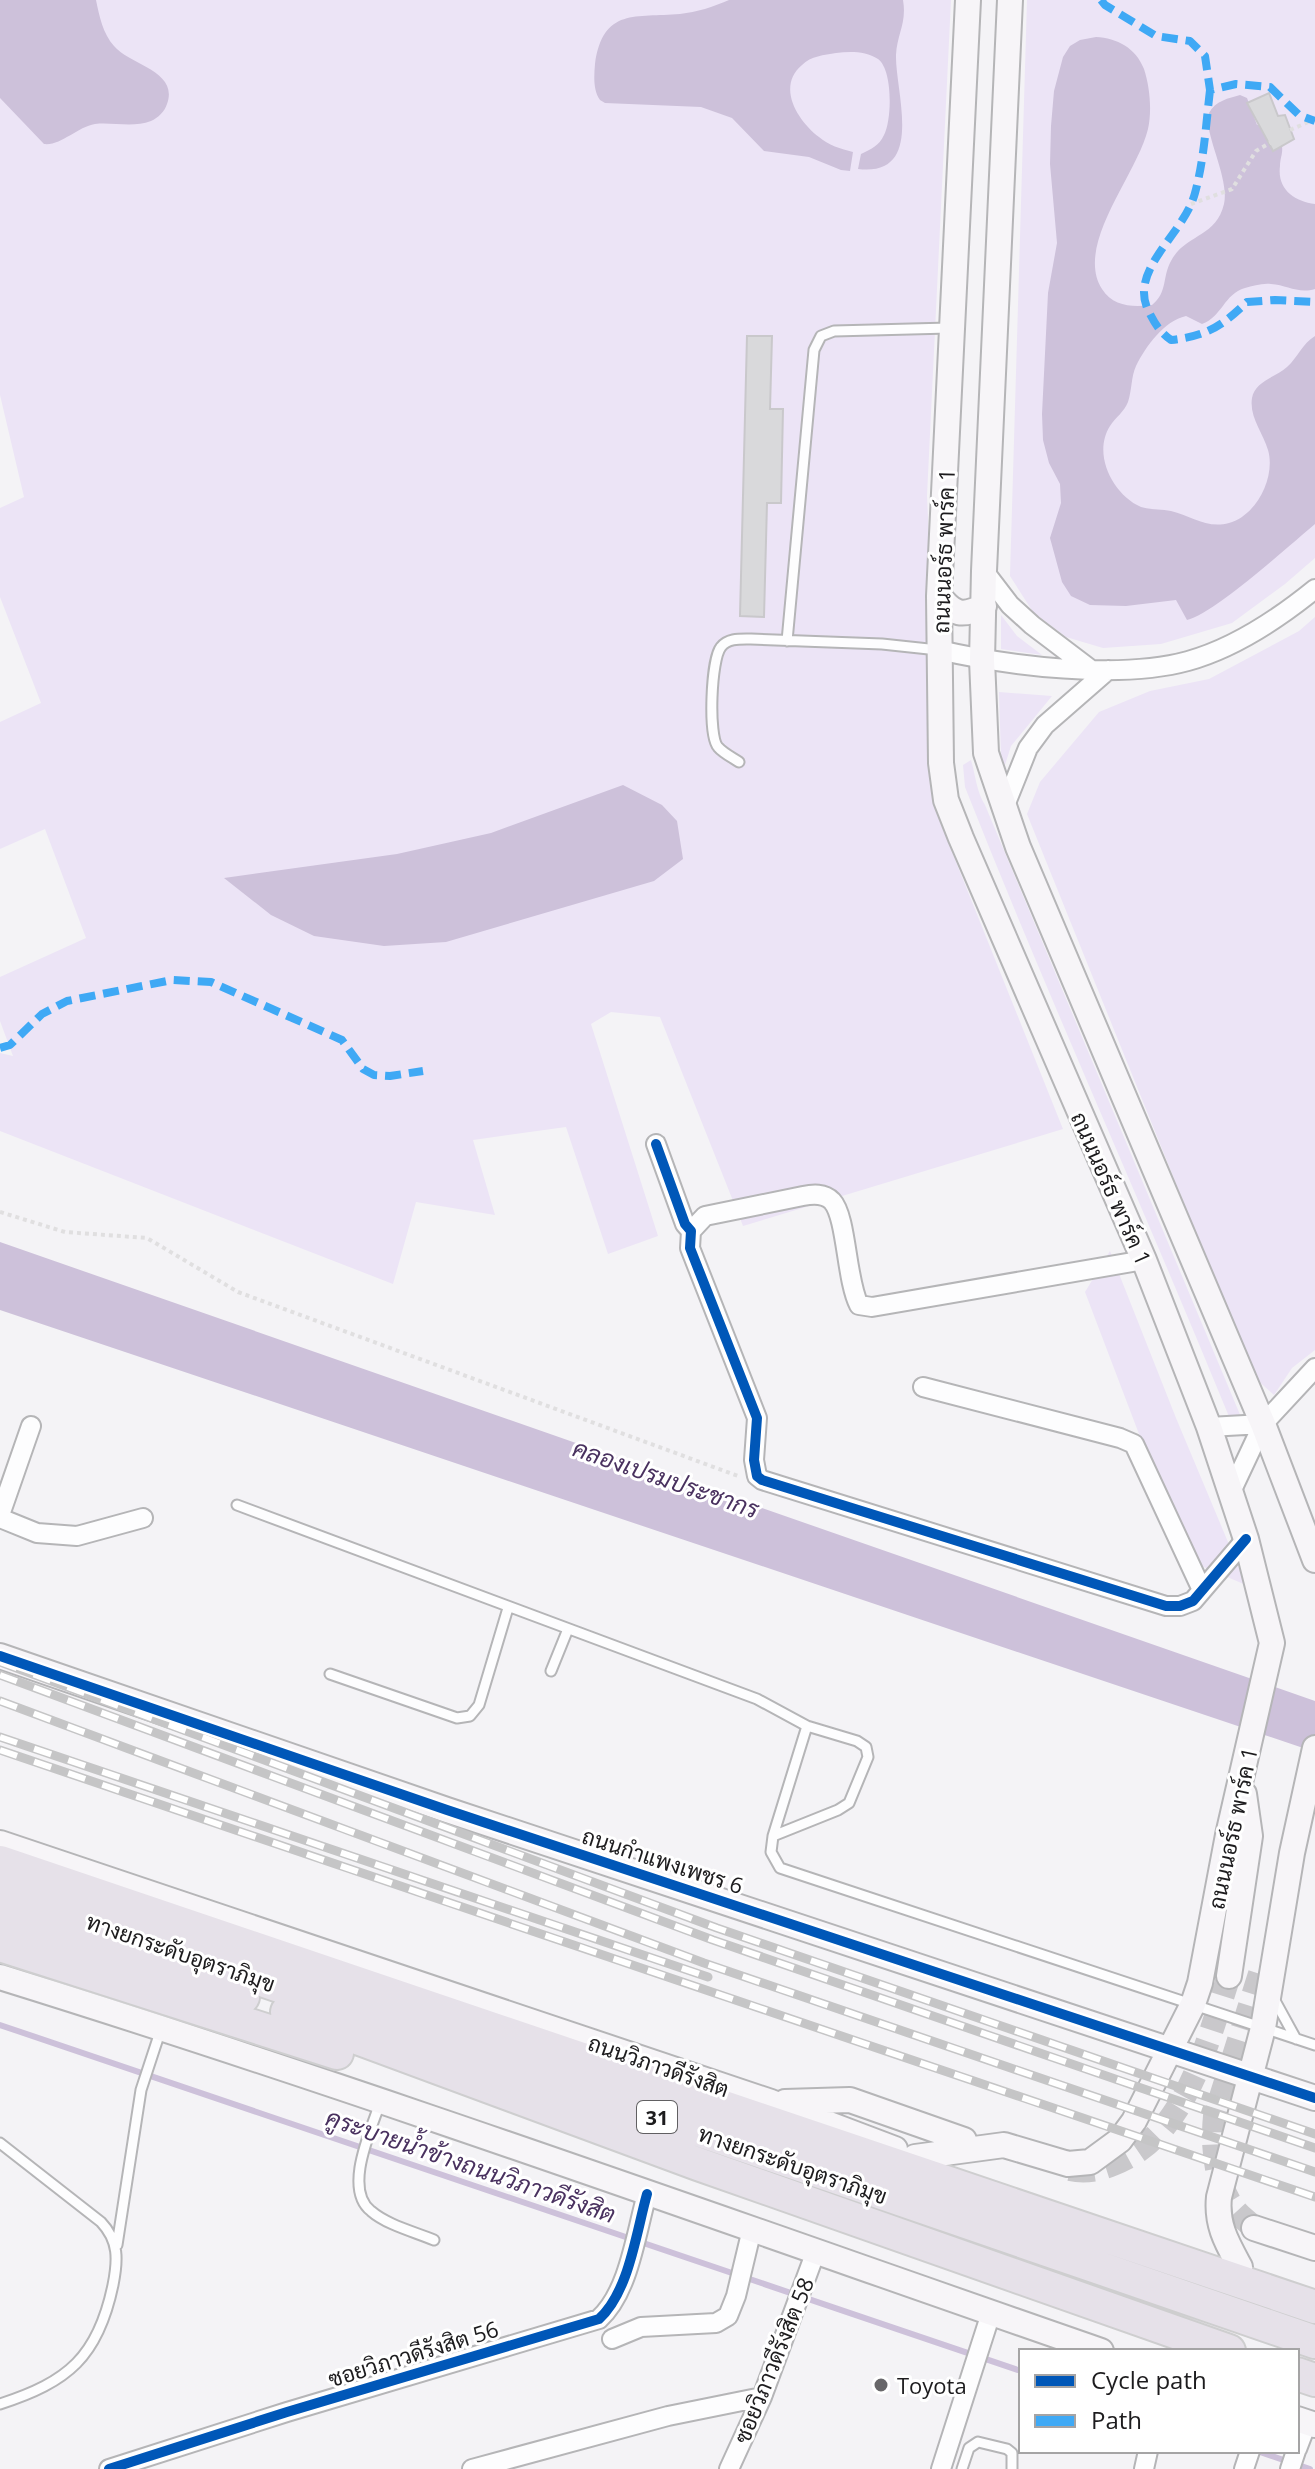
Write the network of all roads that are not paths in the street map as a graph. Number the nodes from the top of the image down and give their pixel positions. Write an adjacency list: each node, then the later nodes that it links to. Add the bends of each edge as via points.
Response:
1 (968, 0): 3 (main road, ถนนนอร์ธ พาร์ค 1)
2 (1010, 0): 4 (main road, ถนนนอร์ธ พาร์ค 1)
3 (952, 328): 6 (main road, ถนนนอร์ธ พาร์ค 1); 8 (lane, via 863,328 821,336 812,365)
4 (984, 571): 7 (main road, ถนนนอร์ธ พาร์ค 1); 11 (street, via 1032,625)
5 (1315, 589): 11 (street, via 1225,647 1188,661)
6 (939, 596): 7 (main road, via 961,613); 9 (main road, ถนนนอร์ธ พาร์ค 1)
7 (984, 606): 10 (main road, ถนนนอร์ธ พาร์ค 1)
8 (787, 641): 9 (lane); 13 (lane, via 733,640 722,644 716,655 713,736 717,747)
9 (939, 650): 10 (street); 14 (main road, ถนนนอร์ธ พาร์ค 1)
10 (982, 660): 11 (street); 12 (main road, ถนนนอร์ธ พาร์ค 1)
11 (1099, 670): 15 (street, via 1028,748)
12 (986, 753): 14 (main road, via 959,750); 15 (main road, ถนนนอร์ธ พาร์ค 1)
13 (739, 762)
14 (941, 763): 18 (main road, ถนนนอร์ธ พาร์ค 1, via 946,800 966,852)
15 (1004, 808): 21 (main road, ถนนนอร์ธ พาร์ค 1)
16 (656, 1144): 17 (street)
17 (691, 1231): 18 (street, via 705,1216 803,1196 829,1198 839,1213 852,1292 859,1305 872,1307); 30 (street, via 690,1248 757,1418 754,1460 762,1480 1166,1606 1193,1601)
18 (1144, 1260): 23 (main road, ถนนนอร์ธ พาร์ค 1)
19 (1315, 1368): 21 (street)
20 (923, 1387): 30 (street, via 1134,1444)
21 (1263, 1424): 23 (street); 24 (street); 29 (main road, ถนนนอร์ธ พาร์ค 1)
22 (31, 1426): 26 (street)
23 (1209, 1427): 24 (main road, ถนนนอร์ธ พาร์ค 1)
24 (1231, 1492): 28 (main road, ถนนนอร์ธ พาร์ค 1)
25 (237, 1505): 31 (lane)
26 (0, 1517): 27 (street, via 37,1533 77,1536)
27 (143, 1518)
28 (1246, 1539): 30 (street); 38 (main road, ถนนนอร์ธ พาร์ค 1, via 1272,1643)
29 (1315, 1560)
30 (1202, 1590)
31 (508, 1608): 32 (lane); 35 (lane, via 479,1705 470,1716 457,1718)
32 (568, 1629): 34 (lane); 36 (lane, via 757,1699)
33 (0, 1656): 52 (main road, ถนนกำแพงเพชร 6)
34 (551, 1671)
35 (330, 1674)
36 (807, 1726): 39 (lane); 39 (lane, via 857,1741 866,1747 868,1757 849,1803)
37 (1315, 1748): 46 (main road)
38 (1242, 1779): 44 (main road, via 1250,1836); 47 (main road, ถนนนอร์ธ พาร์ค 1)
39 (773, 1836): 47 (lane, via 771,1852 780,1868)
40 (1, 1848): 55 (main road, ถนนวิภาวดีรังสิต / 31); 69 (highway, ถนนวิภาวดีรังสิต / 31)
41 (0, 1890): 72 (highway, ทางยกระดับอุตราภิมุข / 31)
42 (0, 1915): 75 (highway, ทางยกระดับอุตราภิมุข / 31)
43 (0, 1945): 74 (highway, 31, via 483,2102)
44 (1229, 1976)
45 (0, 1977): 48 (main road)
46 (1265, 1983): 49 (main road); 50 (lane)
47 (1193, 2004): 49 (lane); 52 (main road, ถนนนอร์ธ พาร์ค 1)
48 (162, 2028): 56 (main road); 65 (lane, via 141,2090)
49 (1263, 2028): 50 (lane); 53 (main road)
50 (1296, 2039): 51 (lane)
51 (1315, 2045)
52 (1169, 2048): 53 (main road, ถนนกำแพงเพชร 6); 59 (main road, ถนนนอร์ธ พาร์ค 1, via 1134,2121 1120,2140 1090,2162 1068,2164 1004,2145)
53 (1252, 2076): 54 (main road, ถนนกำแพงเพชร 6); 67 (main road, via 1217,2214)
54 (1315, 2098)
55 (771, 2102): 57 (main road, via 850,2100); 59 (main road, ถนนวิภาวดีรังสิต / 31)
56 (380, 2103): 60 (main road); 63 (lane, via 360,2164 359,2190 369,2210)
57 (964, 2140)
58 (0, 2143): 65 (lane, via 101,2222)
59 (915, 2157): 67 (main road, ถนนวิภาวดีรังสิต / 31)
60 (647, 2194): 62 (main road); 80 (street, ซอยวิภาวดีรังสิต 56, via 622,2286 612,2308 599,2319)
61 (1254, 2228): 64 (main road)
62 (752, 2229): 66 (main road); 71 (street, via 728,2316 716,2323 641,2327)
63 (434, 2240)
64 (1315, 2248)
65 (117, 2249): 77 (lane, via 107,2316 95,2342 59,2378)
66 (816, 2251): 70 (main road); 76 (street, ซอยวิภาวดีรังสิต 58)
67 (1240, 2267): 68 (main road, ถนนวิภาวดีรังสิต / 31)
68 (1315, 2292)
69 (1315, 2307)
70 (991, 2313): 73 (main road); 83 (street)
71 (612, 2339)
72 (1315, 2342)
73 (1095, 2349)
74 (1160, 2349)
75 (1223, 2349)
76 (762, 2397): 81 (street, via 668,2416); 82 (street, ซอยวิภาวดีรังสิต 58)
77 (0, 2404)
78 (1306, 2412): 79 (street)
79 (1299, 2442)
80 (109, 2469)
81 (472, 2469)
82 (729, 2469)
83 (941, 2469)
84 (962, 2469): 85 (lane, via 969,2448 978,2442 1007,2449)
85 (1012, 2469)

